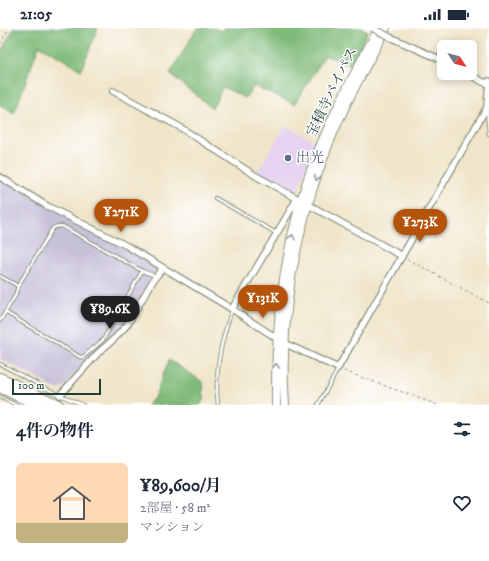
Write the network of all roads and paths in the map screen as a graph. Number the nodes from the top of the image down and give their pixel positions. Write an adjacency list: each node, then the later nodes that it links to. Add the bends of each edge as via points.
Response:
1 (9, 28): 5 (path)
2 (372, 28): 6 (street, bridge)
3 (379, 28): 14 (main road, 宝積寺バイパス, via 329,126)
4 (386, 28): 14 (main road, 宝積寺バイパス, one-way to 14, via 340,118)
5 (0, 44)
6 (437, 58)
7 (477, 79): 8 (street)
8 (489, 82): 10 (street)
9 (113, 91): 14 (street, via 178,126)
10 (487, 107): 11 (lane); 16 (street)
11 (489, 134)
12 (0, 177): 17 (street, via 47,206 121,243)
13 (215, 198): 15 (lane)
14 (302, 202): 15 (street); 16 (street); 26 (main road, 宝積寺バイパス, one-way to 14, via 289,249); 27 (main road, 宝積寺バイパス, via 287,303)
15 (276, 233): 23 (street)
16 (402, 256): 22 (path); 29 (street)
17 (163, 268): 20 (street); 23 (street)
18 (142, 271): 20 (lane); 21 (lane, via 60,226 53,228); 24 (lane, via 103,340 83,357)
19 (0, 276): 21 (lane)
20 (157, 276): 33 (street, via 127,325 98,353)
21 (18, 286): 24 (lane)
22 (489, 303)
23 (232, 309): 26 (street); 37 (lane, via 220,349 216,390)
24 (5, 312): 25 (lane)
25 (0, 321)
26 (277, 338): 27 (street); 38 (main road, 宝積寺バイパス, one-way to 26)
27 (284, 343): 29 (street); 39 (main road, 宝積寺バイパス)
28 (0, 364): 33 (lane)
29 (338, 368): 40 (lane); 41 (path)
30 (0, 378): 33 (highway)
31 (0, 387): 35 (highway)
32 (0, 397): 34 (lane)
33 (59, 400): 36 (lane)
34 (16, 405)
35 (37, 405)
36 (83, 405)
37 (218, 405)
38 (276, 405)
39 (284, 405)
40 (318, 405)
41 (438, 405)

